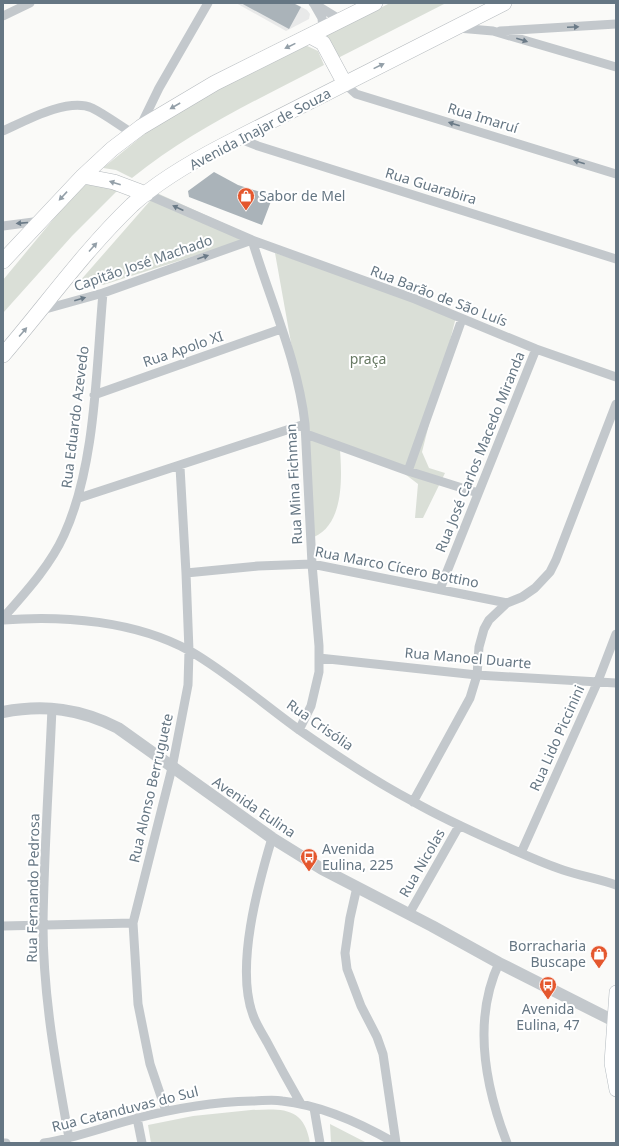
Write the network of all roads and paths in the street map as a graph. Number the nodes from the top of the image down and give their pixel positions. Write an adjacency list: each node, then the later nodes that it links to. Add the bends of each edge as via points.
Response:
1 (30, 3): 7 (street)
2 (208, 3): 16 (street)
3 (313, 3): 8 (street); 12 (street, via 322,18)
4 (375, 3): 6 (main road)
5 (504, 3): 10 (main road, Avenida Inajar de Souza)
6 (355, 8): 8 (main road)
7 (3, 16)
8 (340, 20): 12 (main road)
9 (616, 24): 11 (street, one-way to 9)
10 (456, 28): 11 (street); 14 (main road, Avenida Inajar de Souza, one-way to 10)
11 (492, 31): 13 (street, one-way to 13)
12 (317, 33): 14 (main road); 16 (main road, one-way to 16, via 215,83)
13 (616, 67)
14 (344, 84): 17 (main road, Avenida Inajar de Souza); 18 (street, Rua Imaruí, one-way to 14, via 356,94)
15 (3, 130): 16 (street, via 63,107 78,105 91,108)
16 (136, 130): 19 (main road)
17 (238, 138): 20 (main road, Avenida Inajar de Souza, via 202,156); 24 (street, Rua Guarabira)
18 (616, 174)
19 (83, 176): 20 (main road, one-way to 19, via 114,182); 21 (main road, one-way to 21)
20 (146, 194): 23 (street, Rua Barão de São Luís, one-way to 20); 27 (main road, Avenida Inajar de Souza, one-way to 20, via 77,264)
21 (41, 221): 22 (street, one-way to 22); 25 (main road)
22 (3, 226)
23 (252, 240): 26 (street, Capitão José Machado, one-way to 23); 28 (street, Rua Barão de São Luís); 29 (street, Rua Mina Fichman)
24 (616, 259)
25 (3, 261)
26 (103, 292): 27 (street, Capitão José Machado, one-way to 26); 33 (street, Rua Eduardo Azevedo)
27 (42, 310): 31 (main road, Avenida Inajar de Souza, one-way to 27)
28 (462, 319): 30 (street, Rua Barão de São Luís); 38 (street)
29 (281, 329): 33 (street, Rua Apolo XI); 35 (street, Rua Mina Fichman, via 296,376)
30 (536, 349): 32 (street, Rua Barão de São Luís); 39 (street, Rua José Carlos Macedo Miranda)
31 (3, 355)
32 (616, 377)
33 (94, 395): 40 (street, Rua Eduardo Azevedo, via 88,453)
34 (616, 404): 44 (street, via 572,522 550,572 522,598)
35 (305, 424): 36 (street, Rua Mina Fichman); 37 (street)
36 (306, 434): 38 (street); 41 (street, Rua Mina Fichman)
37 (180, 467): 40 (street); 42 (street, Rua Alonso Berruguete)
38 (408, 471): 39 (street)
39 (478, 494): 43 (street, Rua José Carlos Macedo Miranda)
40 (79, 498): 45 (street, Rua Eduardo Azevedo, via 64,536 45,567)
41 (312, 564): 42 (street, Rua Marco Cícero Bottino); 43 (street, Rua Marco Cícero Bottino); 48 (street, Rua Mina Fichman)
42 (186, 573): 47 (street, Rua Alonso Berruguete)
43 (440, 589): 44 (street, Rua Marco Cícero Bottino)
44 (507, 603): 49 (street, via 489,620 484,629 479,648)
45 (3, 619): 47 (street, Rua Crisólia, via 57,618 100,624 158,638)
46 (616, 634): 50 (street, Rua Lido Piccinini)
47 (189, 651): 54 (street, Rua Crisólia, via 234,680); 55 (street, Rua Alonso Berruguete, via 188,684)
48 (319, 658): 49 (street, Rua Manoel Duarte); 54 (street, Rua Mina Fichman, via 316,688 311,706)
49 (477, 675): 50 (street, Rua Manoel Duarte); 56 (street, via 463,713)
50 (598, 681): 51 (street, Rua Manoel Duarte); 59 (street, Rua Lido Piccinini)
51 (616, 683)
52 (52, 708): 53 (street, Avenida Eulina); 55 (street, Avenida Eulina, via 98,718 118,728); 65 (street, Rua Fernando Pedrosa)
53 (3, 712)
54 (299, 730): 56 (street, Rua Crisólia)
55 (172, 768): 58 (street, Avenida Eulina); 63 (street, Rua Alonso Berruguete)
56 (413, 802): 57 (street, Rua Crisólia)
57 (460, 826): 59 (street, Rua Crisólia); 62 (street, Rua Nicolas)
58 (272, 838): 61 (street, Avenida Eulina); 70 (street, via 254,912 247,961 247,992 253,1015)
59 (521, 853): 60 (street, Rua Crisólia, via 563,870)
60 (616, 885)
61 (358, 887): 62 (street, Avenida Eulina); 78 (street, via 345,953 347,969 383,1054)
62 (409, 914): 66 (street, Avenida Eulina)
63 (133, 923): 65 (street); 72 (street, Rua Alonso Berruguete, via 138,1004 150,1064)
64 (3, 926): 65 (street)
65 (43, 926): 74 (street, Rua Fernando Pedrosa, via 46,989 54,1061)
66 (499, 963): 68 (street, Avenida Eulina); 79 (street, via 490,986 486,1009 484,1056 495,1112)
67 (616, 992): 68 (main road)
68 (614, 1021): 69 (main road, via 611,1062)
69 (616, 1090)
70 (301, 1104): 71 (street, Rua Catanduvas do Sul); 72 (street, Rua Catanduvas do Sul, via 281,1100 228,1102)
71 (314, 1108): 77 (street); 78 (street, Rua Catanduvas do Sul, via 370,1129)
72 (166, 1111): 73 (street, Rua Catanduvas do Sul)
73 (137, 1118): 74 (street, Rua Catanduvas do Sul); 76 (street)
74 (69, 1138): 75 (street, Rua Catanduvas do Sul)
75 (44, 1143)
76 (142, 1143)
77 (320, 1143)
78 (396, 1143)
79 (507, 1143)

